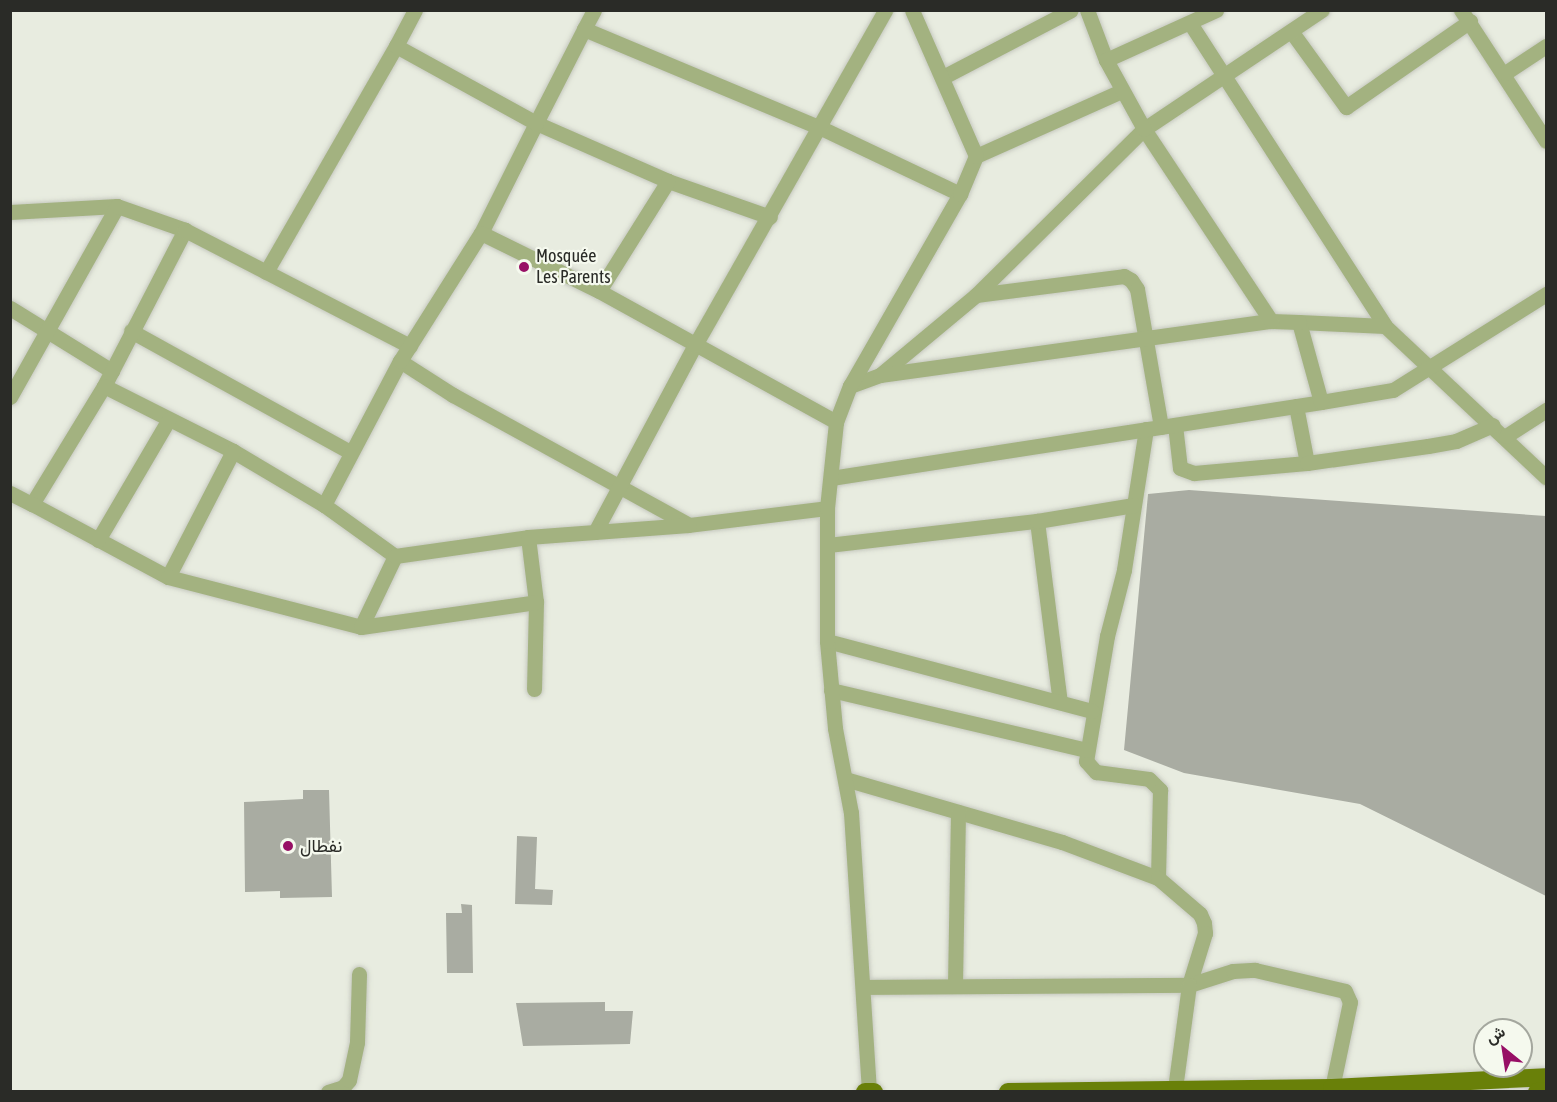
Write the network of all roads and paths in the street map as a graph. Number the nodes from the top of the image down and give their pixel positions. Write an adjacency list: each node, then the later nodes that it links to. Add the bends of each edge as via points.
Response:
1 (415, 10): 13 (street)
2 (594, 10): 11 (street)
3 (885, 10): 21 (street)
4 (912, 10): 18 (street)
5 (1071, 10): 18 (street)
6 (1087, 10): 15 (street)
7 (1216, 10): 10 (street)
8 (1322, 10): 12 (street)
9 (1468, 15): 12 (street, via 1346,107); 16 (street)
10 (1190, 23): 15 (street); 17 (street)
11 (584, 29): 20 (street); 21 (street)
12 (1291, 31): 17 (street)
13 (396, 46): 20 (street); 32 (street)
14 (1546, 46): 16 (street)
15 (1106, 60): 19 (street)
16 (1504, 73): 23 (street)
17 (1222, 76): 22 (street); 39 (street)
18 (943, 77): 24 (street)
19 (1121, 91): 22 (street); 24 (street)
20 (536, 123): 25 (street); 31 (street)
21 (821, 128): 26 (street); 29 (street)
22 (1144, 129): 35 (street); 37 (street)
23 (1546, 141)
24 (976, 156): 26 (street)
25 (668, 180): 29 (street); 33 (street)
26 (960, 194): 50 (street)
27 (117, 206): 28 (street); 30 (street); 40 (street)
28 (10, 212)
29 (770, 218): 43 (street)
30 (185, 230): 32 (street); 41 (street)
31 (480, 233): 33 (street); 44 (street)
32 (266, 272): 44 (street)
33 (599, 291): 43 (street)
34 (1546, 294): 46 (street)
35 (976, 295): 42 (street, via 1124,276 1137,289); 48 (street)
36 (10, 308): 40 (street)
37 (1271, 321): 38 (street); 42 (street)
38 (1299, 322): 39 (street); 52 (street)
39 (1385, 326): 46 (street)
40 (49, 328): 47 (street); 51 (street)
41 (131, 332): 47 (street); 61 (street)
42 (1146, 338): 48 (street); 58 (street)
43 (695, 345): 56 (street); 65 (street)
44 (410, 346): 45 (street)
45 (400, 361): 61 (street); 65 (street, via 453,395)
46 (1428, 368): 52 (street, via 1393,390); 57 (street)
47 (112, 370): 49 (street)
48 (880, 375): 50 (street)
49 (104, 386): 55 (street); 67 (street)
50 (850, 386): 56 (street)
51 (10, 397)
52 (1321, 402): 53 (street)
53 (1296, 406): 58 (street); 62 (street)
54 (1546, 410): 59 (street)
55 (169, 419): 60 (street); 75 (street)
56 (836, 422): 64 (street)
57 (1493, 425): 59 (street); 62 (street, via 1456,441)
58 (1160, 427): 62 (street, via 1184,472); 64 (street); 69 (street)
59 (1506, 436): 63 (street)
60 (233, 451): 68 (street); 78 (street)
61 (350, 452): 68 (street)
62 (1307, 464)
63 (1546, 477)
64 (831, 478): 70 (street)
65 (621, 486): 72 (street); 73 (street)
66 (10, 493): 67 (street)
67 (32, 504): 75 (street)
68 (324, 505): 77 (street)
69 (1134, 505): 71 (street); 85 (street, via 1124,570)
70 (827, 508): 72 (street); 76 (street)
71 (1038, 521): 76 (street); 84 (street)
72 (689, 525): 73 (street)
73 (595, 532): 74 (street)
74 (528, 537): 77 (street); 79 (street)
75 (98, 540): 78 (street)
76 (828, 544): 81 (street)
77 (395, 555): 80 (street)
78 (168, 577): 80 (street)
79 (536, 602): 80 (street); 82 (street)
80 (362, 627)
81 (827, 640): 83 (street); 84 (street)
82 (534, 689)
83 (831, 690): 86 (street); 87 (street)
84 (1060, 702): 85 (street)
85 (1092, 711): 86 (street)
86 (1086, 750): 89 (street, via 1086,761 1096,772 1149,778 1160,790)
87 (845, 779): 88 (street); 93 (street, via 854,844)
88 (958, 812): 89 (street, via 1062,842); 91 (street)
89 (1158, 878): 92 (street, via 1200,914 1204,922 1205,933)
90 (359, 974): 100 (street, via 357,1042 350,1080 344,1087)
91 (955, 984): 92 (street); 93 (street)
92 (1189, 985): 95 (street, via 1233,971 1255,970 1345,991 1350,1002); 96 (street)
93 (863, 987): 98 (street)
94 (1546, 1077): 95 (main road)
95 (1332, 1088): 97 (main road)
96 (1168, 1089): 97 (main road); 101 (main road)
97 (1307, 1090)
98 (870, 1091)
99 (1546, 1091): 102 (main road)
100 (328, 1092)
101 (1008, 1092)
102 (1537, 1092)

